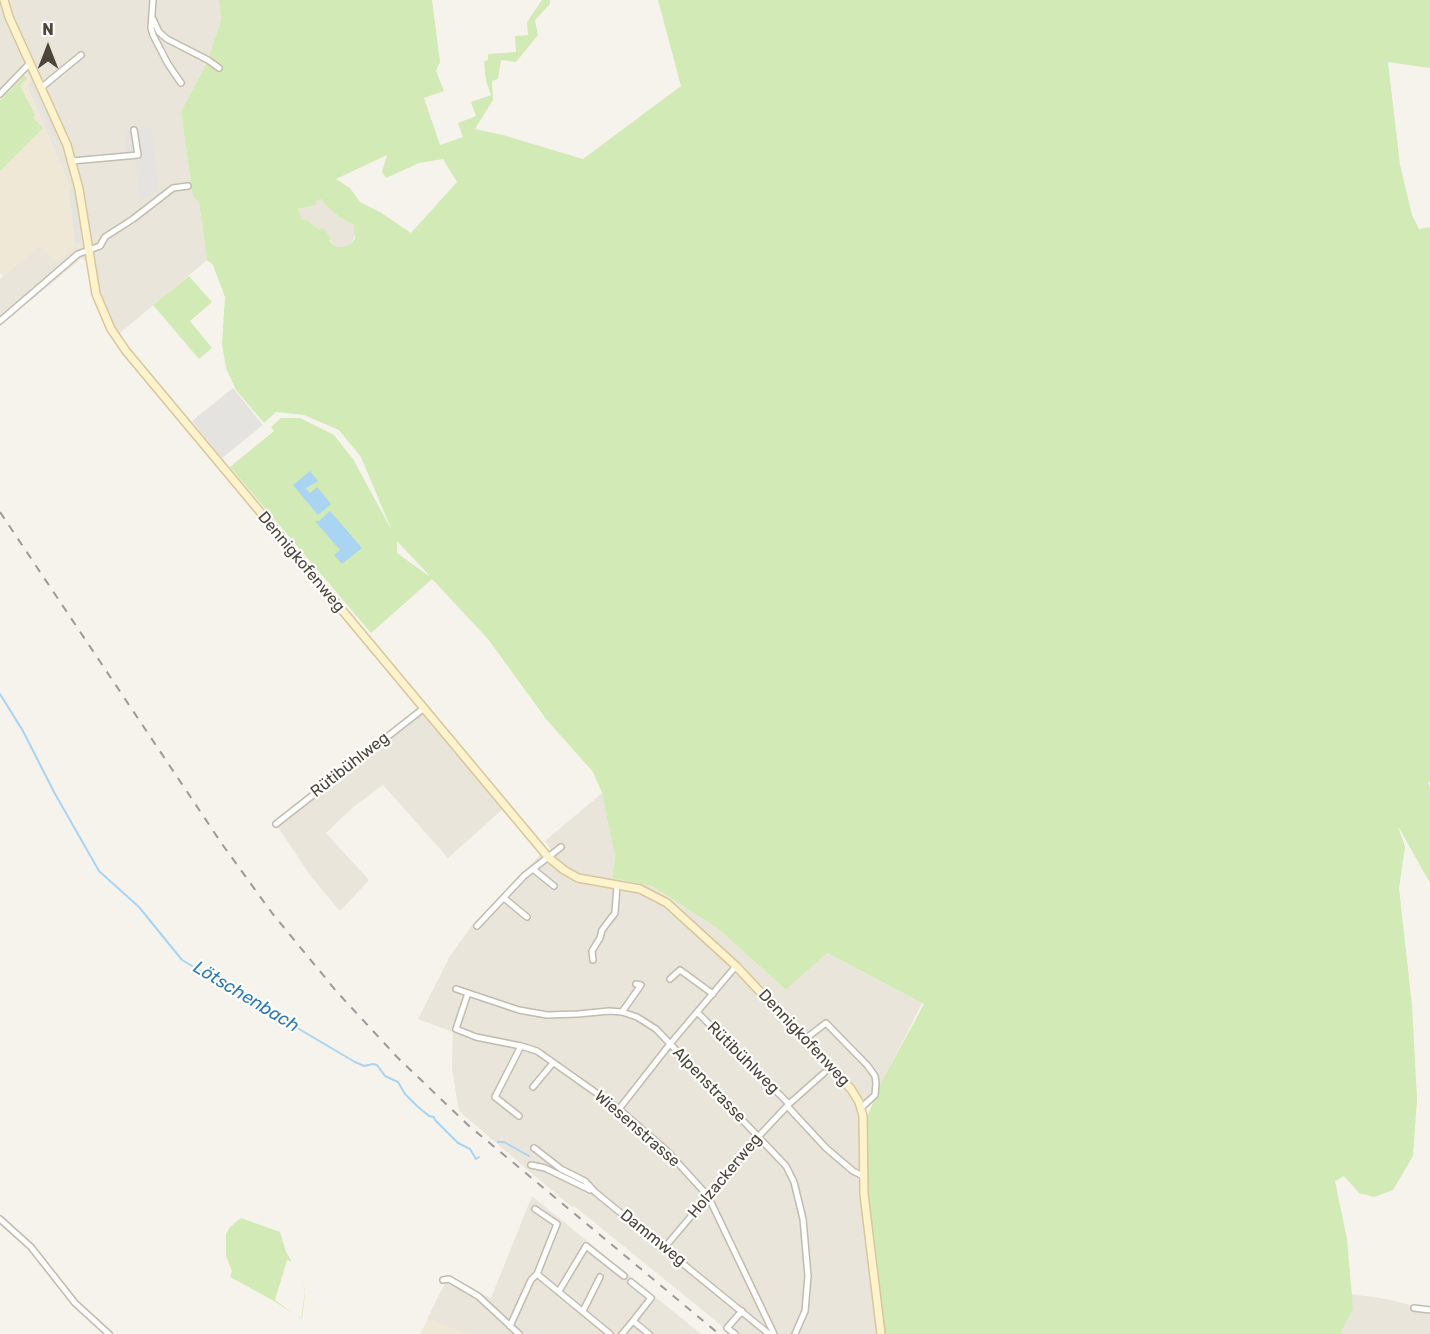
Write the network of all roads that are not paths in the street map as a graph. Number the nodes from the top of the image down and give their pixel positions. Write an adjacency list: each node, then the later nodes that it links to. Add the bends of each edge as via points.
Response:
1 (4, 0): 5 (street, Dennigkofenweg)
2 (153, 0): 3 (street)
3 (152, 17): 6 (street, via 164,37); 7 (street, via 154,39)
4 (81, 55): 8 (street)
5 (30, 63): 8 (street, Dennigkofenweg); 9 (street)
6 (219, 68)
7 (182, 83)
8 (42, 87): 11 (street, Dennigkofenweg)
9 (0, 94)
10 (134, 130): 11 (street, via 138,155)
11 (72, 161): 13 (street, Dennigkofenweg)
12 (188, 186): 13 (street, via 173,188 105,237 100,246)
13 (87, 249): 14 (street); 15 (street, Dennigkofenweg, via 96,294 118,340)
14 (0, 321)
15 (424, 708): 16 (street, Rütibühlweg); 18 (street, Dennigkofenweg)
16 (276, 824)
17 (561, 847): 18 (street)
18 (548, 857): 19 (street); 20 (street, Dennigkofenweg, via 579,878)
19 (533, 869): 21 (street); 22 (street)
20 (617, 885): 25 (street, via 615,913 592,951); 26 (street, Dennigkofenweg, via 640,889 663,900)
21 (554, 886)
22 (504, 898): 23 (street); 24 (street)
23 (527, 917)
24 (477, 926)
25 (593, 960)
26 (736, 966): 31 (street); 34 (street, Dennigkofenweg)
27 (670, 979): 31 (street, via 680,970)
28 (636, 984): 32 (street, via 641,985)
29 (456, 989): 30 (street, Alpenstrasse)
30 (468, 993): 32 (street, Alpenstrasse, via 547,1015); 36 (street, Wiesenstrasse, via 456,1029)
31 (713, 994): 33 (street)
32 (622, 1012): 35 (street, Alpenstrasse, via 645,1021)
33 (697, 1012): 35 (street); 40 (street, Rütibühlweg)
34 (805, 1038): 41 (street, Dennigkofenweg, via 848,1083); 41 (street, via 826,1023 867,1065 875,1076 875,1095)
35 (670, 1044): 42 (street); 44 (street, Alpenstrasse)
36 (521, 1046): 37 (street, Wiesenstrasse); 43 (street, via 495,1097)
37 (554, 1063): 39 (street); 42 (street, Wiesenstrasse)
38 (825, 1073): 40 (street, Holzackerweg)
39 (534, 1088)
40 (788, 1106): 44 (street, Holzackerweg); 47 (street, via 826,1148)
41 (861, 1108): 47 (street, Dennigkofenweg)
42 (619, 1109): 49 (street, Wiesenstrasse, via 667,1151)
43 (519, 1116)
44 (758, 1137): 49 (street, Holzackerweg); 73 (street, Alpenstrasse, via 786,1166 800,1206 808,1285 805,1311)
45 (534, 1148): 48 (street, Dammweg)
46 (531, 1165): 48 (street, via 546,1168)
47 (863, 1176): 74 (street, Dennigkofenweg)
48 (595, 1192): 52 (street, Dammweg)
49 (708, 1196): 52 (street, Holzackerweg); 72 (street, Wiesenstrasse)
50 (535, 1209): 53 (street, via 557,1224)
51 (0, 1219): 65 (street, via 32,1247 75,1303)
52 (665, 1247): 61 (street, Dammweg)
53 (537, 1274): 58 (street); 64 (street)
54 (624, 1276): 58 (street, via 586,1246)
55 (600, 1277): 60 (street)
56 (443, 1280): 64 (street, via 449,1279 478,1296)
57 (631, 1282): 63 (street, via 651,1298)
58 (559, 1291): 60 (street)
59 (1414, 1308): 62 (street)
60 (583, 1311): 67 (street)
61 (742, 1311): 70 (street, via 727,1328); 71 (street, Dammweg)
62 (1430, 1311)
63 (633, 1321): 68 (street); 69 (street)
64 (510, 1326): 66 (street)
65 (109, 1334)
66 (519, 1334)
67 (610, 1334)
68 (622, 1334)
69 (649, 1334)
70 (735, 1334)
71 (769, 1334)
72 (774, 1334)
73 (795, 1334)
74 (881, 1334)

